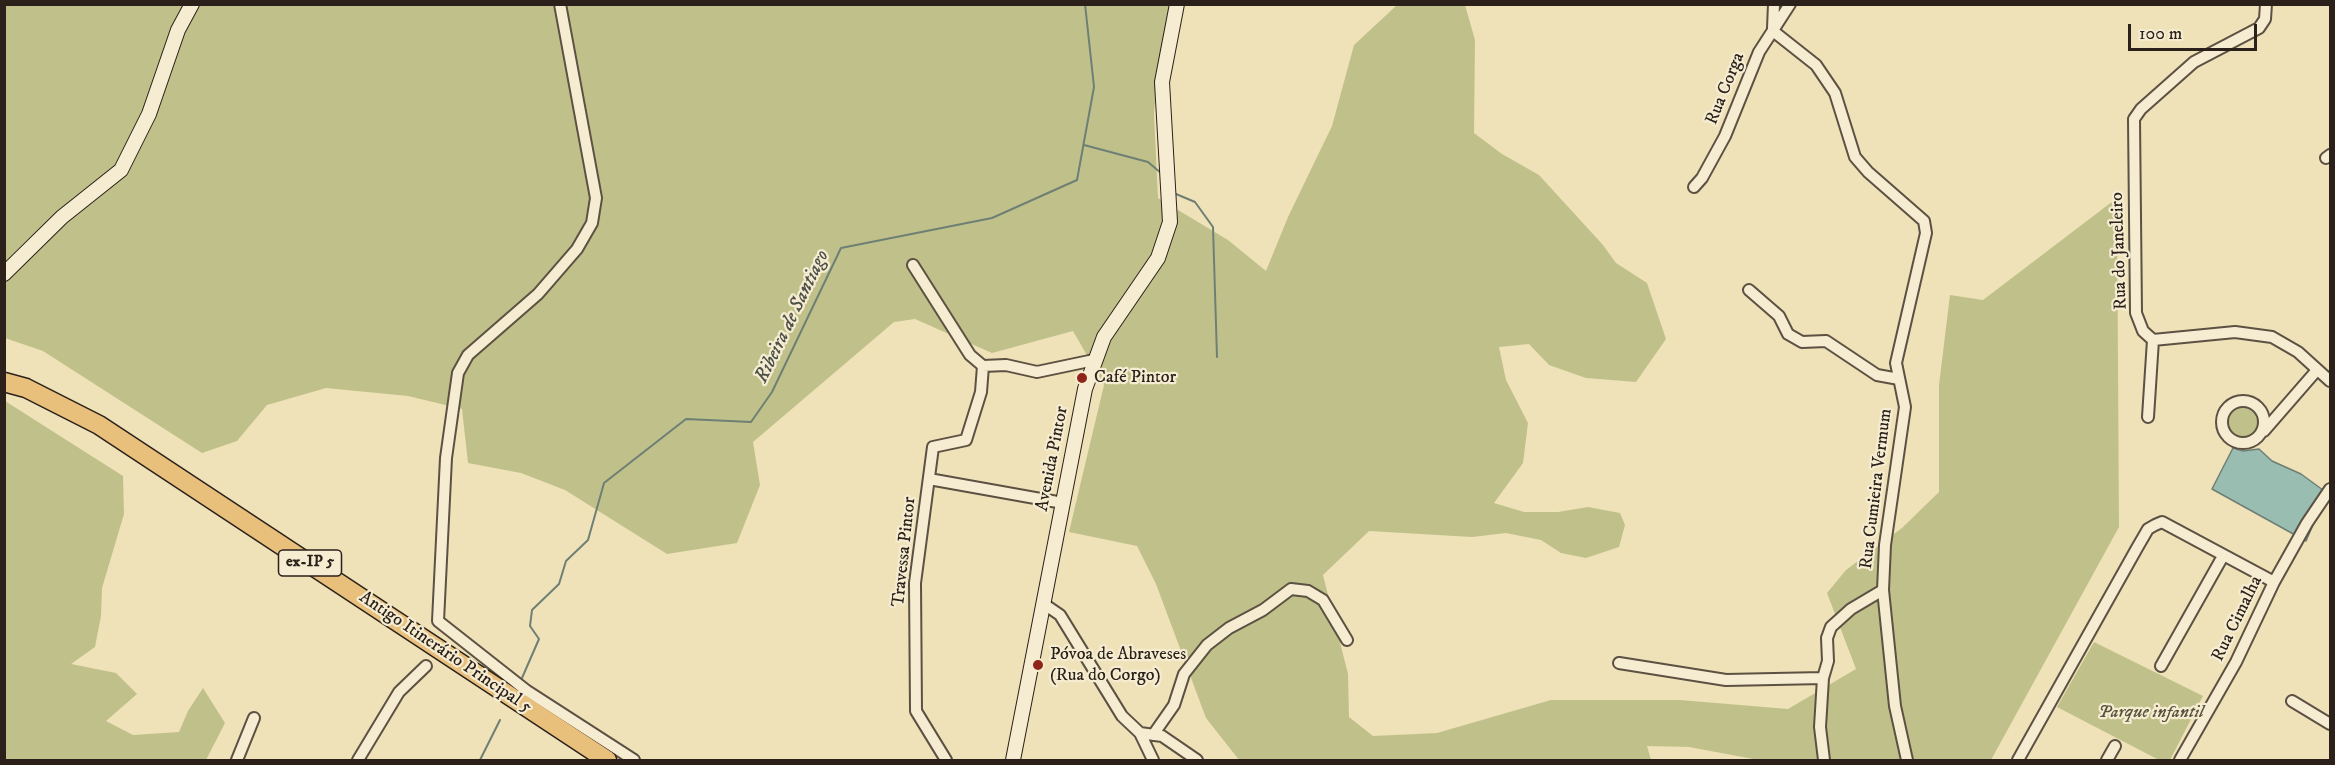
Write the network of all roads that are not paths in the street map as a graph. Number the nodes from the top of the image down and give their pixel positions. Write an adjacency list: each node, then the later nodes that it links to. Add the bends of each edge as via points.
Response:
1 (192, 4): 10 (street, via 178,30 149,114 121,170 62,217)
2 (560, 4): 42 (street, via 596,198 592,223 577,249 538,294 468,356 458,373 446,458 438,621 527,691)
3 (1177, 4): 13 (street, Avenida Pintor, via 1162,82 1170,222 1158,258 1110,326)
4 (1774, 4): 7 (street)
5 (1790, 4): 7 (street, Rua Corga)
6 (2266, 4): 12 (street, Rua do Janeleiro, via 2265,19 2259,28 2194,62 2133,119 2136,313 2143,331)
7 (1773, 31): 8 (street, Rua Corga, via 1759,52 1725,136); 16 (street, Rua Cumieira Vermum, via 1816,64 1835,93 1855,157 1924,221 1926,233 1896,363)
8 (1694, 187)
9 (913, 265): 14 (street, via 970,355)
10 (4, 274)
11 (1749, 290): 16 (street, via 1779,316 1788,334 1802,342 1826,341 1877,375)
12 (2153, 340): 15 (street, via 2235,332 2272,337 2298,352); 19 (street)
13 (1094, 360): 14 (street, via 1037,372 1006,365); 23 (street, Avenida Pintor, via 1084,389)
14 (983, 366): 21 (street, Travessa Pintor, via 981,392 966,440 933,447)
15 (2317, 370): 18 (street); 20 (street)
16 (1899, 379): 26 (street, Rua Cumieira Vermum, via 1905,407)
17 (4, 381): 41 (highway, Antigo Itinerário Principal 5 / ex-IP 5, via 99,425)
18 (2331, 381)
19 (2148, 417)
20 (2259, 436): 20 (street, via 2247,443 2228,436 2222,417 2230,405 2244,400 2257,405 2264,417)
21 (929, 479): 23 (street); 43 (street, Travessa Pintor, via 915,583 916,711)
22 (2329, 492): 25 (street, Rua Cimalha)
23 (1063, 503): 27 (street, Avenida Pintor)
24 (2223, 556): 25 (street); 31 (street); 49 (street, via 2162,522 2148,530)
25 (2274, 582): 51 (street, Rua Cimalha, via 2236,662)
26 (1882, 590): 32 (street, via 1831,627); 48 (street, Rua Cumieira Vermum, via 1894,706)
27 (1044, 604): 36 (street, via 1060,615 1122,716); 44 (street, Avenida Pintor)
28 (1347, 640): 37 (street, via 1323,600 1308,591 1291,589 1207,645 1184,674 1174,705)
29 (1619, 663): 32 (street, via 1726,681)
30 (426, 666): 40 (street, via 399,692)
31 (2161, 666)
32 (1823, 678): 47 (street, via 1820,727)
33 (2292, 701): 35 (street)
34 (254, 718): 39 (street)
35 (2331, 724)
36 (1140, 733): 37 (street); 45 (street)
37 (1152, 735): 46 (street, via 1162,736)
38 (2115, 747): 50 (street)
39 (237, 760)
40 (358, 760)
41 (607, 760)
42 (634, 760)
43 (946, 760)
44 (1013, 760)
45 (1154, 760)
46 (1197, 760)
47 (1824, 760)
48 (1907, 760)
49 (2018, 760)
50 (2107, 760)
51 (2180, 760)

